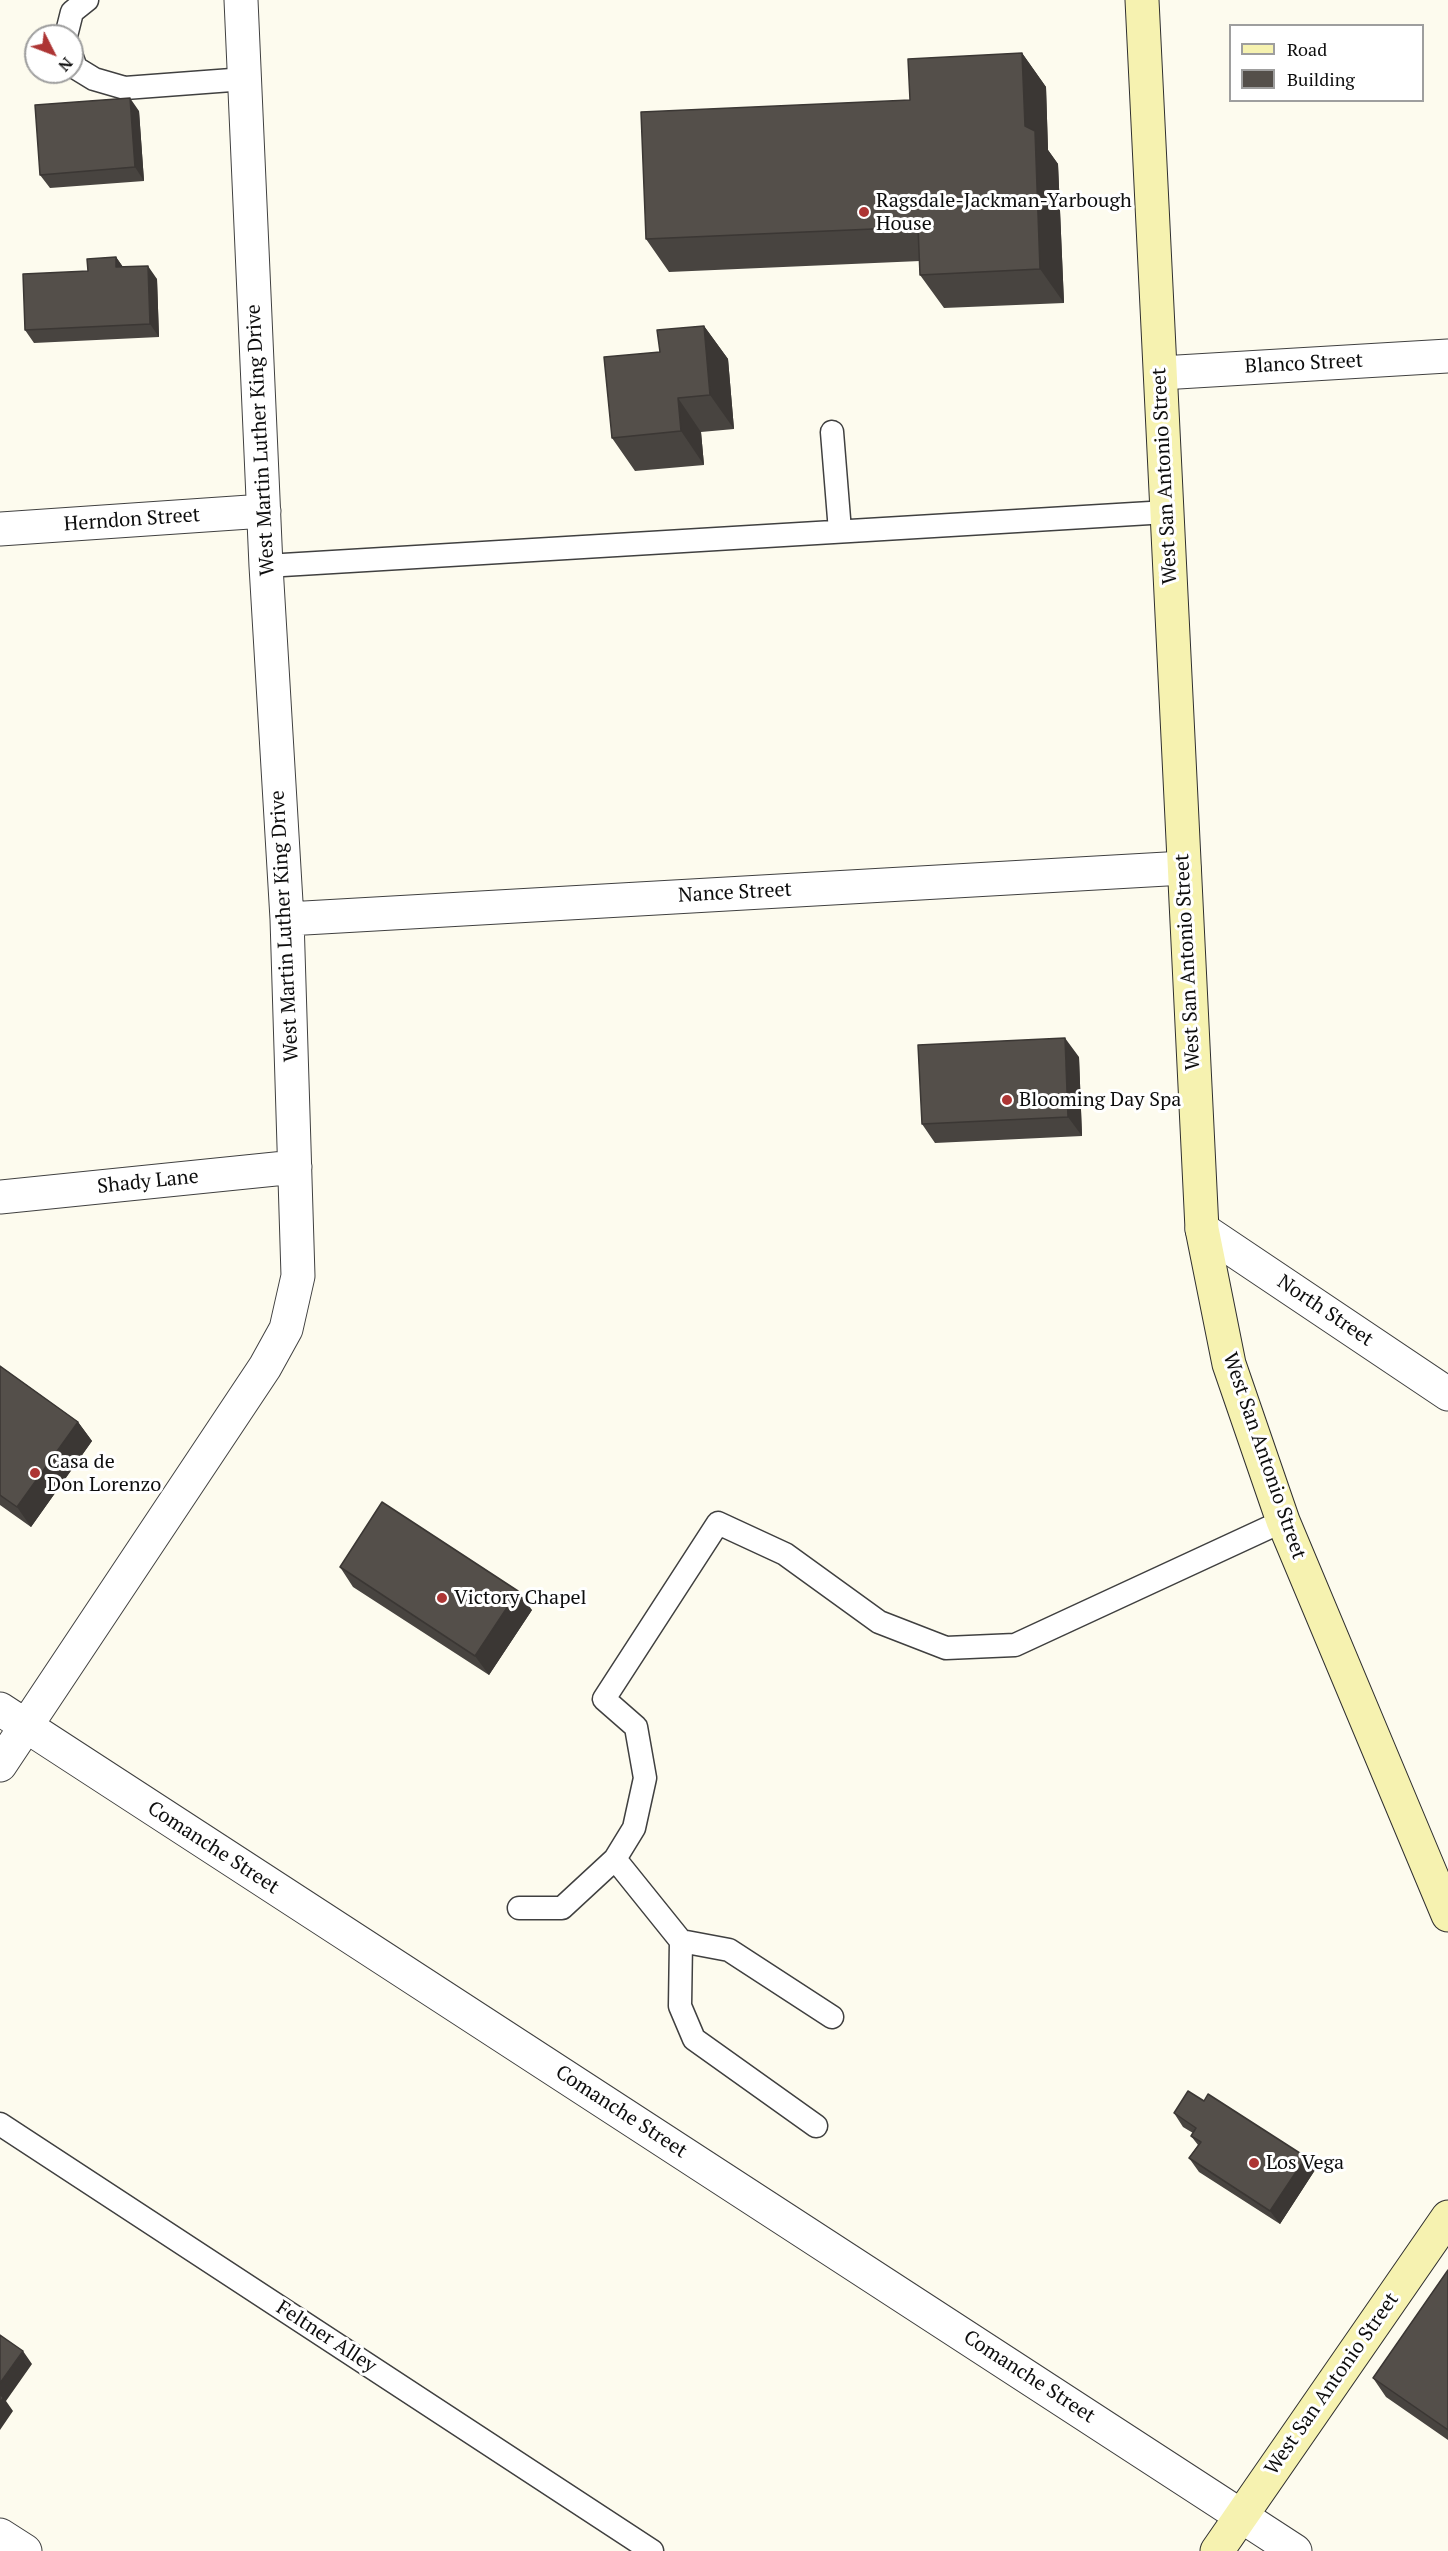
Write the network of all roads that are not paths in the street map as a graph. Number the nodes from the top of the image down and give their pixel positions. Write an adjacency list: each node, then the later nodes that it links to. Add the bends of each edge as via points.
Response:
1 (87, 0): 4 (lane, via 72,12)
2 (241, 0): 6 (street, West Martin Luther King Drive)
3 (1142, 0): 8 (street, West San Antonio Street)
4 (69, 24)
5 (84, 73): 6 (lane, via 125,88)
6 (244, 79): 10 (street, West Martin Luther King Drive)
7 (1448, 356): 8 (street, Blanco Street)
8 (1161, 373): 11 (street, West San Antonio Street)
9 (832, 432): 13 (lane)
10 (264, 512): 12 (street, Herndon Street); 14 (street, West Martin Luther King Drive)
11 (1167, 512): 13 (lane); 15 (street, West San Antonio Street)
12 (0, 529)
13 (840, 531): 14 (lane)
14 (266, 566): 16 (street, West Martin Luther King Drive)
15 (1184, 868): 16 (street, Nance Street); 19 (street, West San Antonio Street)
16 (287, 919): 17 (street, West Martin Luther King Drive)
17 (295, 1167): 18 (street, Shady Lane); 22 (street, West Martin Luther King Drive, via 298,1276 286,1329 265,1367)
18 (0, 1197)
19 (1202, 1229): 20 (street, North Street); 21 (street, West San Antonio Street, via 1228,1365)
20 (1448, 1394)
21 (1284, 1521): 24 (lane, via 1015,1645 946,1648 879,1622 784,1554 718,1523 604,1699 636,1727 645,1778 634,1828); 26 (street, West San Antonio Street)
22 (13, 1718): 23 (street, West Martin Luther King Drive); 32 (street, Comanche Street)
23 (0, 1766)
24 (615, 1859): 25 (lane, via 562,1908); 27 (lane)
25 (519, 1908)
26 (1448, 1915)
27 (681, 1941): 28 (lane, via 729,1950); 30 (lane, via 680,2006 694,2039)
28 (832, 2017)
29 (0, 2124): 35 (lane, Feltner Alley)
30 (816, 2126)
31 (1448, 2217): 32 (street, West San Antonio Street)
32 (1242, 2515): 36 (street, West San Antonio Street); 37 (street, Comanche Street)
33 (0, 2535): 34 (street)
34 (25, 2551)
35 (652, 2551)
36 (1217, 2551)
37 (1295, 2551)

